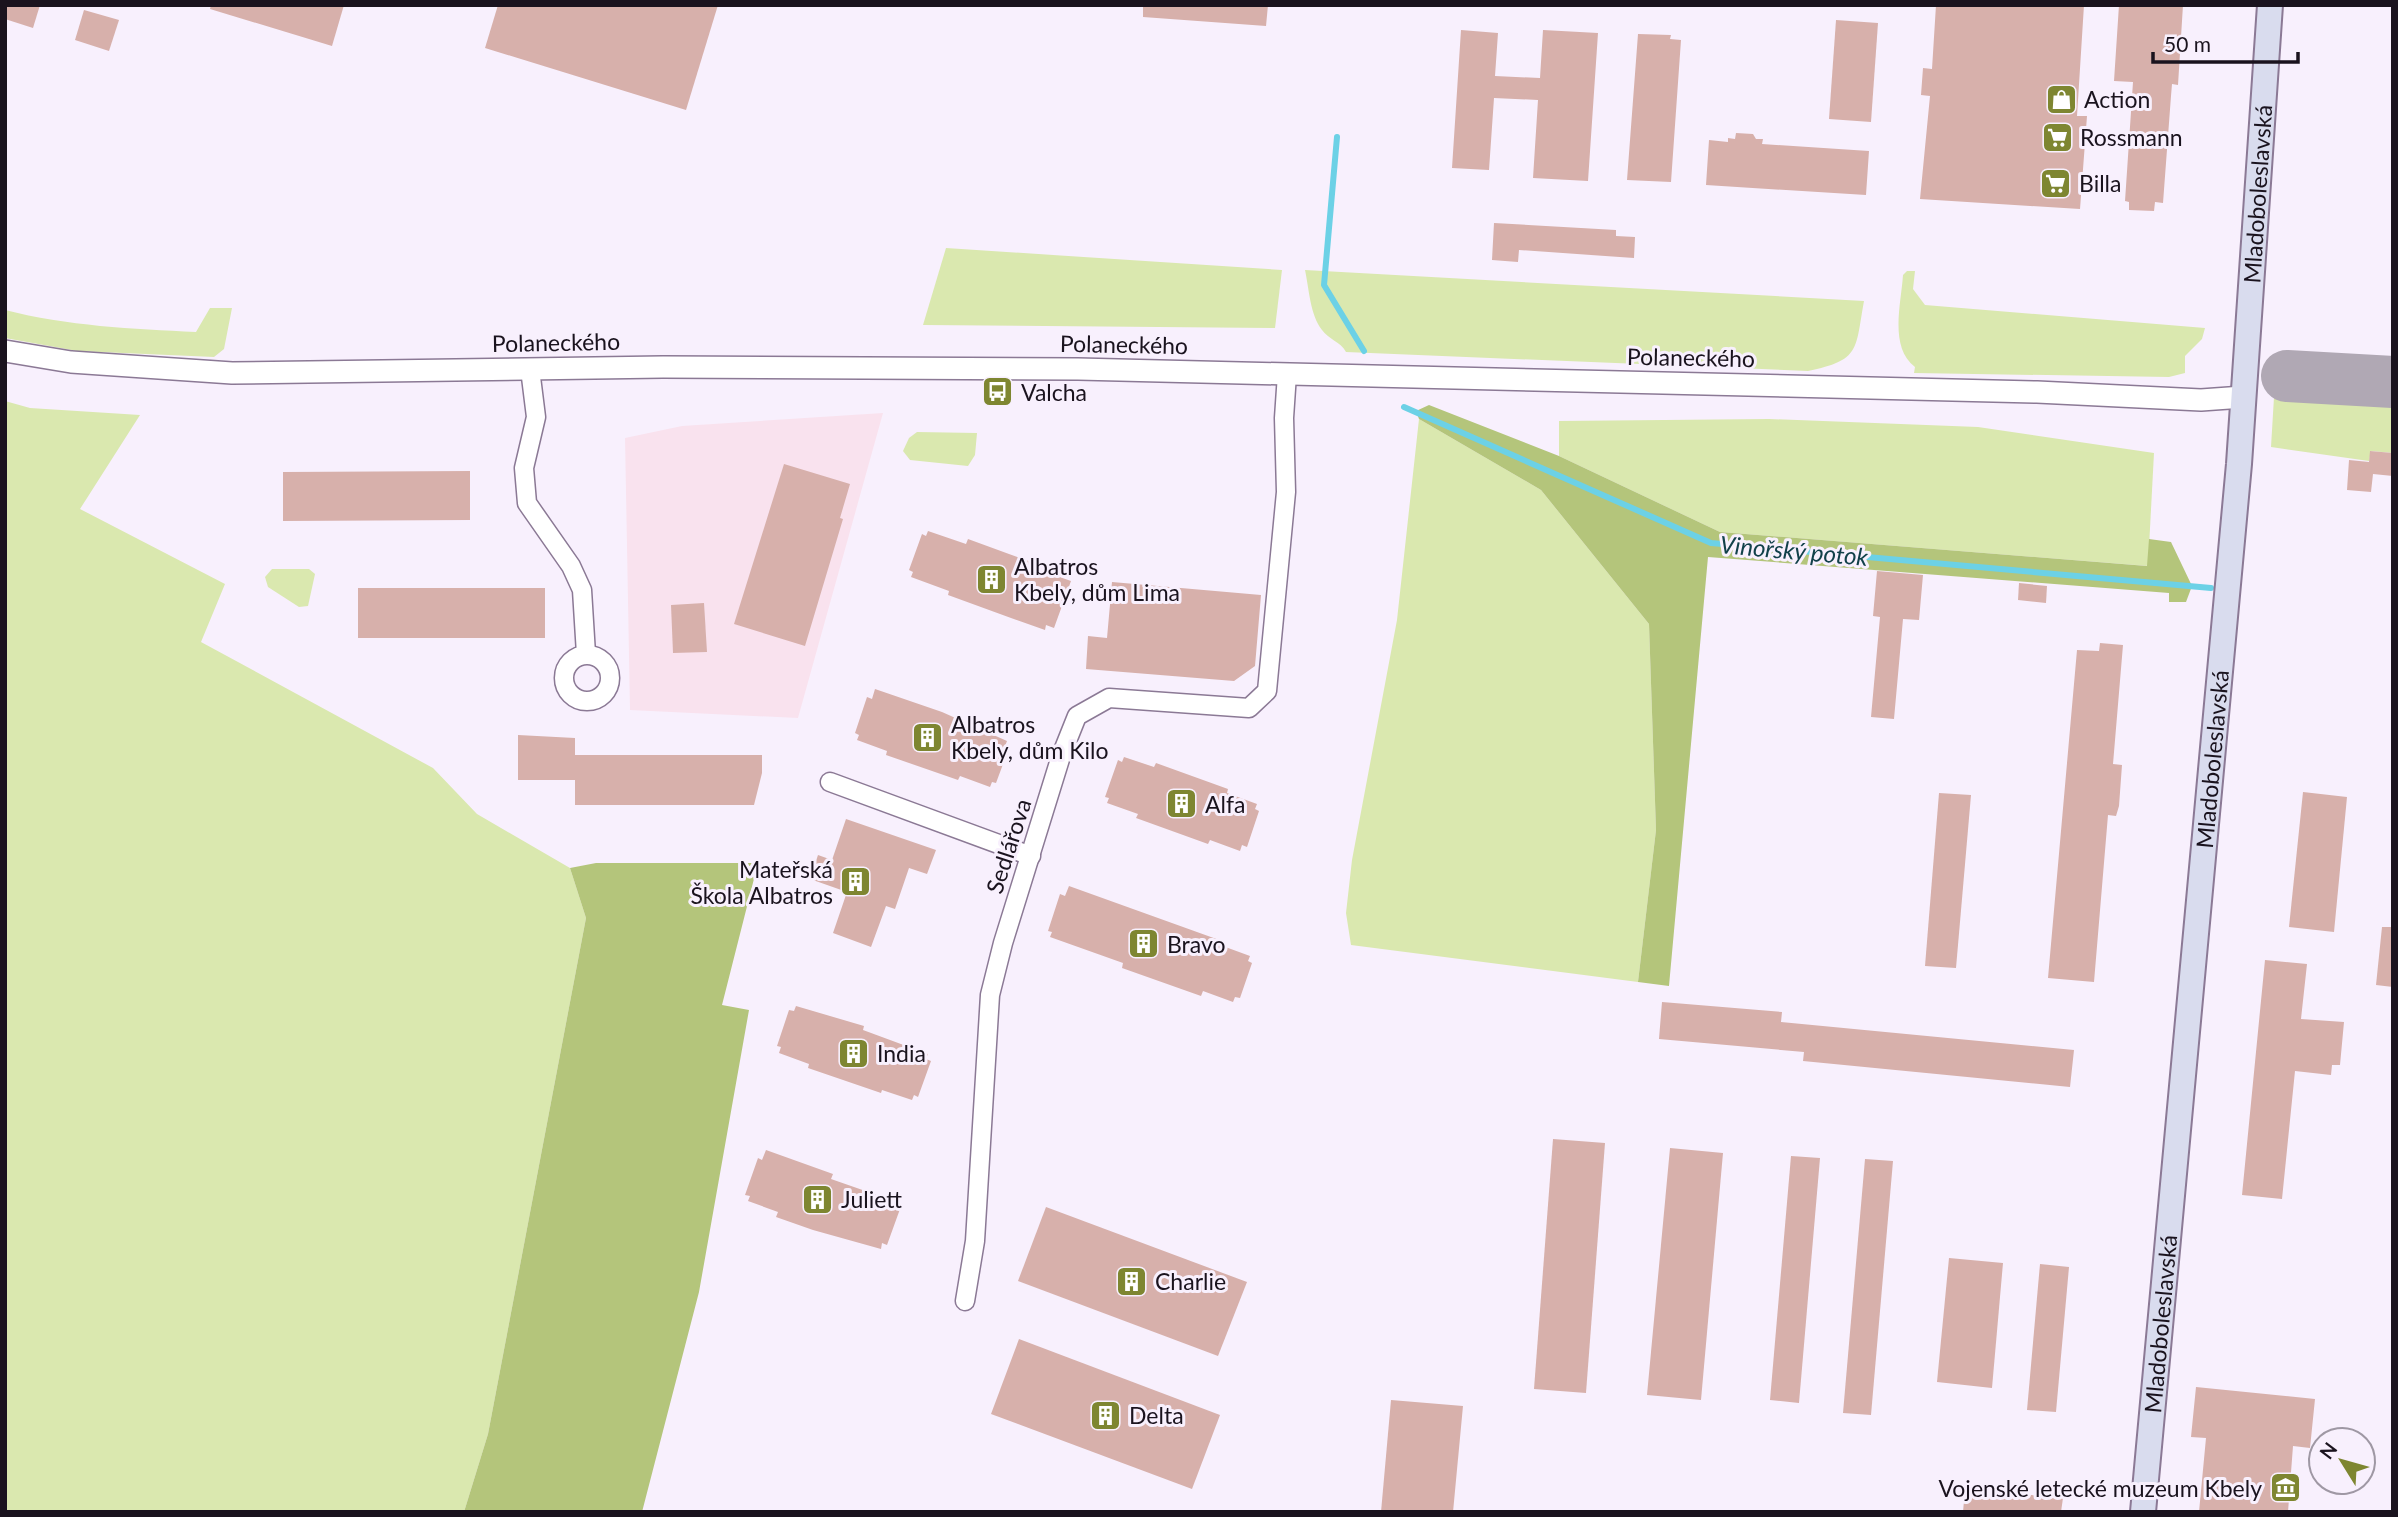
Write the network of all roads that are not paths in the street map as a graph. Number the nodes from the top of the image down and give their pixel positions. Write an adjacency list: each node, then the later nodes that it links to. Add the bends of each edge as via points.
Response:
1 (2270, 5): 5 (main road, Mladoboleslavská)
2 (5, 351): 3 (street, Polaneckého, via 83,363 232,373)
3 (530, 369): 4 (street, Polaneckého); 6 (street, via 536,417 524,468 527,503 571,566 582,590)
4 (1287, 373): 5 (street, Polaneckého, via 2201,400); 8 (street, Sedlářova, via 1286,492 1267,691 1249,708 1109,698 1090,706 1077,716 1069,736)
5 (2243, 397): 10 (main road, Mladoboleslavská)
6 (586, 654)
7 (830, 782): 8 (street)
8 (1031, 856): 9 (street, Sedlářova, via 990,995 975,1241)
9 (965, 1301)
10 (2143, 1512)

